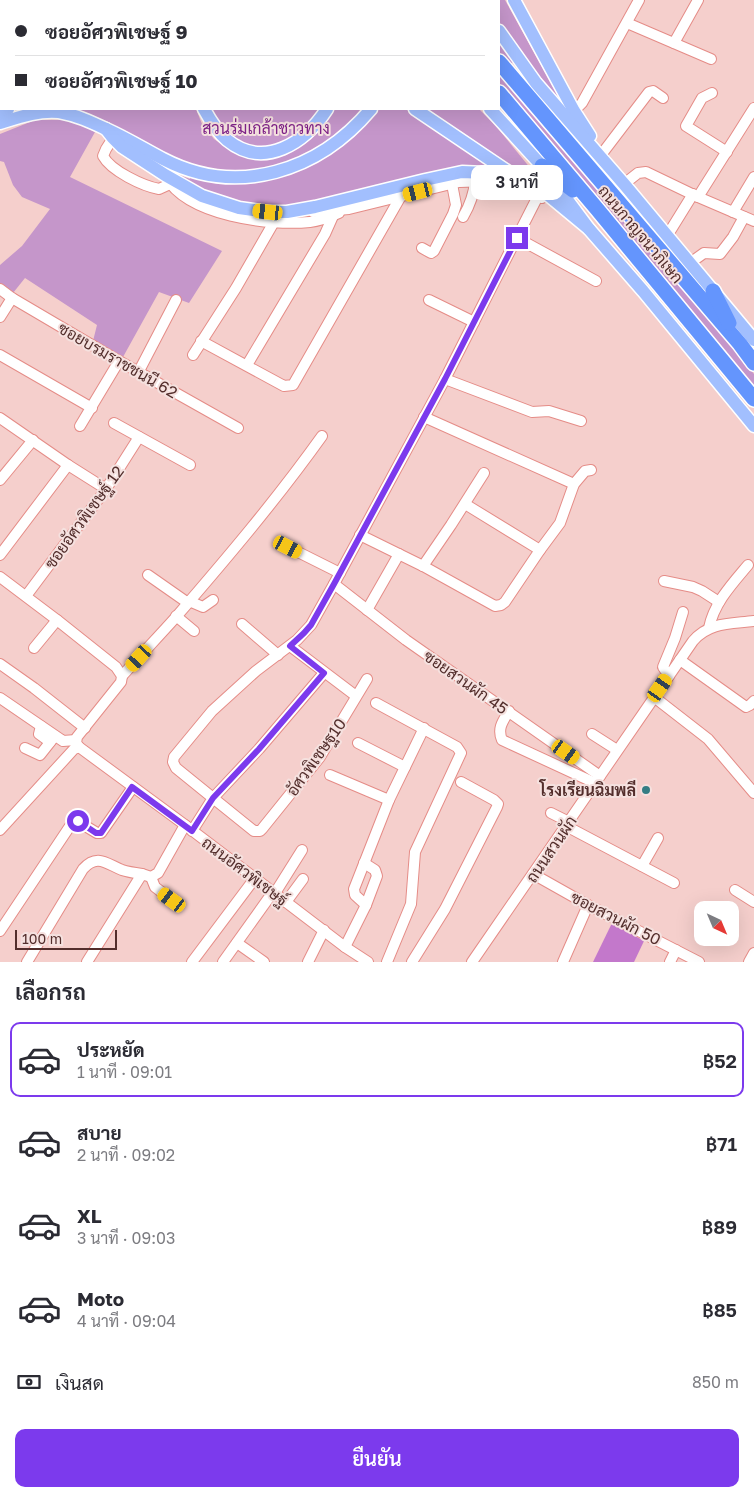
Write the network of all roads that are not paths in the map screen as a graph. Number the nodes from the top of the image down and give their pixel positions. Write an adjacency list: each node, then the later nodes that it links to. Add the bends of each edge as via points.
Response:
1 (514, 0): 18 (main road)
2 (639, 0): 4 (street)
3 (698, 0): 6 (street)
4 (627, 23): 6 (street); 18 (street, via 582,103)
5 (500, 32): 26 (main road, via 536,83)
6 (674, 43): 7 (street)
7 (711, 59)
8 (500, 63): 60 (highway, ถนนกาญจนาภิเษก)
9 (712, 93): 23 (street, via 702,98 686,126)
10 (500, 94): 38 (highway, ถนนกาญจนาภิเษก)
11 (663, 98): 24 (street, via 649,92)
12 (754, 108): 23 (street)
13 (12, 110): 20 (main road)
14 (205, 110): 15 (main road, via 226,140 249,151 260,152 280,150 295,142)
15 (326, 110)
16 (370, 110): 22 (main road, via 328,149 298,165 260,176 228,178 185,169)
17 (416, 110): 27 (main road)
18 (574, 111): 24 (main road)
19 (492, 112): 25 (main road)
20 (0, 119)
21 (0, 123): 22 (main road, via 36,113 58,112 83,118)
22 (109, 134): 29 (main road); 29 (street, via 103,156 107,163 142,185 165,188)
23 (727, 152): 33 (street)
24 (602, 155): 26 (main road)
25 (542, 166): 38 (highway); 46 (main road)
26 (609, 168): 32 (main road)
27 (512, 174): 36 (main road, via 537,187); 39 (main road, via 462,172)
28 (754, 177): 40 (street)
29 (167, 180): 39 (main road, via 220,203 253,210); 45 (street, via 200,205 218,212)
30 (475, 181): 31 (street); 35 (street, via 511,185); 43 (street)
31 (452, 184): 34 (street); 49 (street, via 456,205 453,214 434,251 431,253)
32 (624, 184): 33 (street, via 638,173 646,172); 47 (main road)
33 (696, 195): 40 (street); 47 (street)
34 (401, 196): 37 (street); 65 (street, via 292,385 284,386)
35 (538, 196): 36 (street); 48 (street)
36 (560, 205): 46 (main road)
37 (350, 209): 39 (street); 41 (street)
38 (598, 209): 68 (highway, ถนนกาญจนาภิเษก)
39 (287, 212)
40 (733, 212): 42 (street)
41 (333, 216): 45 (street, via 310,222); 65 (street)
42 (744, 217): 44 (street); 50 (street, via 720,254 704,253)
43 (463, 218)
44 (754, 221)
45 (274, 222): 59 (street)
46 (589, 229): 75 (main road)
47 (667, 236): 50 (main road)
48 (517, 238): 51 (street); 58 (street)
49 (422, 248)
50 (690, 263): 53 (main road)
51 (596, 281)
52 (0, 289): 54 (street, ซอยบรมราชชนนี 62)
53 (713, 291): 60 (highway)
54 (12, 298): 57 (street); 63 (street, ซอยบรมราชชนนี 62)
55 (176, 300): 66 (street)
56 (429, 300): 58 (street)
57 (0, 317)
58 (474, 322): 67 (street)
59 (201, 341): 62 (street); 65 (street)
60 (747, 342): 64 (highway, ถนนกาญจนาภิเษก)
61 (0, 355): 69 (street)
62 (193, 355)
63 (119, 361): 66 (street, ซอยบรมราชชนนี 62); 69 (street)
64 (754, 363)
65 (247, 365)
66 (139, 371): 76 (street, ซอยบรมราชชนนี 62)
67 (445, 379): 70 (street); 72 (street, via 532,412 548,411)
68 (754, 399)
69 (92, 408): 74 (street)
70 (424, 417): 85 (street); 88 (street)
71 (0, 418): 79 (street)
72 (580, 421)
73 (114, 422): 78 (street)
74 (80, 426)
75 (754, 426)
76 (238, 428)
77 (322, 436): 102 (street, via 286,485)
78 (139, 437): 81 (street); 86 (street, ซอยอัศวพิเชษฐ์ 12)
79 (32, 440): 80 (street); 84 (street)
80 (68, 465): 86 (street); 91 (street)
81 (190, 465)
82 (590, 470): 85 (street)
83 (484, 473): 87 (street)
84 (0, 480)
85 (574, 484): 90 (street, via 560,523)
86 (106, 489): 100 (street, ซอยอัศวพิเชษฐ์ 12)
87 (465, 504): 90 (street); 94 (street)
88 (360, 535): 92 (street); 95 (street)
89 (288, 547): 95 (street)
90 (540, 550): 94 (street, via 505,602 495,606)
91 (0, 554)
92 (399, 554): 94 (street); 104 (street)
93 (748, 565): 103 (street)
94 (422, 566)
95 (340, 573): 99 (street)
96 (148, 575): 102 (street)
97 (0, 576): 100 (street)
98 (664, 581): 103 (street, via 702,590)
99 (334, 584): 104 (street, ซอยสวนผัก 45); 112 (street, via 311,625)
100 (26, 596): 107 (street)
101 (213, 600): 102 (street, via 203,607)
102 (188, 602): 106 (street)
103 (719, 602): 110 (street)
104 (367, 610): 126 (street, ซอยสวนผัก 45)
105 (683, 612): 119 (street, via 663,667)
106 (176, 616): 111 (street); 118 (street)
107 (57, 620): 113 (street); 118 (street, via 116,667)
108 (754, 621): 110 (street)
109 (242, 624): 114 (street)
110 (709, 628): 115 (street, ถนนสวนผัก, via 697,636)
111 (194, 631)
112 (290, 646): 114 (street); 117 (street)
113 (34, 648)
114 (278, 655): 141 (street, via 212,711 174,758 176,768)
115 (680, 660): 119 (street, ถนนสวนผัก); 124 (street, via 746,707)
116 (0, 664): 127 (street)
117 (324, 673): 121 (street); 141 (street)
118 (122, 676): 127 (street, via 121,682)
119 (668, 676): 122 (street, ถนนสวนผัก)
120 (367, 678): 121 (street, อัศวพิเชษฐ10)
121 (356, 696): 141 (street, อัศวพิเชษฐ10, via 320,757 260,831 254,831)
122 (654, 697): 134 (street, ถนนสวนผัก); 140 (street, via 708,738)
123 (0, 698): 130 (street, via 41,726)
124 (754, 701)
125 (376, 703): 128 (street)
126 (509, 712): 137 (street, ซอยสวนผัก 45); 137 (street, via 500,726 502,740)
127 (84, 728): 132 (street)
128 (424, 728): 135 (street); 176 (street, via 457,747 460,753 415,852 411,904)
129 (592, 734): 134 (street)
130 (53, 739): 132 (street); 133 (street, via 40,756)
131 (358, 743): 135 (street)
132 (78, 744): 139 (street, ถนนอัศวพิเชษฐ์); 146 (street)
133 (25, 748)
134 (617, 750): 137 (street, ถนนสวนผัก)
135 (405, 766): 142 (street)
136 (330, 775): 142 (street)
137 (598, 779): 144 (street, ถนนสวนผัก)
138 (461, 782): 177 (street, via 498,804 448,903)
139 (132, 787): 145 (street, ถนนอัศวพิเชษฐ์); 164 (street, via 101,833 78,821 70,826)
140 (754, 793)
141 (213, 798): 145 (street)
142 (389, 800): 149 (street)
143 (551, 813): 144 (street)
144 (568, 824): 150 (street); 151 (street, ถนนสวนผัก)
145 (189, 828): 152 (street, via 158,873); 153 (street, ถนนอัศวพิเชษฐ์)
146 (0, 830)
147 (658, 838): 150 (street)
148 (302, 850): 157 (street)
149 (364, 863): 161 (street, via 354,892); 161 (street, via 375,870 377,876)
150 (642, 866): 155 (street)
151 (533, 874): 162 (street, ซอยสวนผัก 50); 178 (street, ถนนสวนผัก)
152 (146, 876): 158 (street); 169 (street, via 100,860 90,862); 170 (street)
153 (255, 878): 157 (street, ถนนอัศวพิเชษฐ์); 171 (street)
154 (303, 879): 159 (street)
155 (674, 883)
156 (735, 890): 160 (street)
157 (274, 892): 159 (street, ถนนอัศวพิเชษฐ์); 165 (street)
158 (172, 900)
159 (286, 902): 163 (street, ถนนอัศวพิเชษฐ์)
160 (754, 902)
161 (366, 905): 166 (street)
162 (588, 905): 167 (street, ซอยสวนผัก 50); 179 (street)
163 (324, 930): 166 (street, ถนนอัศวพิเชษฐ์); 174 (street)
164 (0, 932)
165 (237, 942): 172 (street); 173 (street)
166 (345, 947): 175 (street, ถนนอัศวพิเชษฐ์)
167 (676, 950): 180 (street); 181 (street, ซอยสวนผัก 50)
168 (754, 952): 182 (street)
169 (27, 962)
170 (87, 962)
171 (192, 962)
172 (223, 962)
173 (264, 962)
174 (308, 962)
175 (368, 962)
176 (387, 962)
177 (412, 962)
178 (472, 962)
179 (563, 962)
180 (670, 962)
181 (699, 962)
182 (749, 962)

